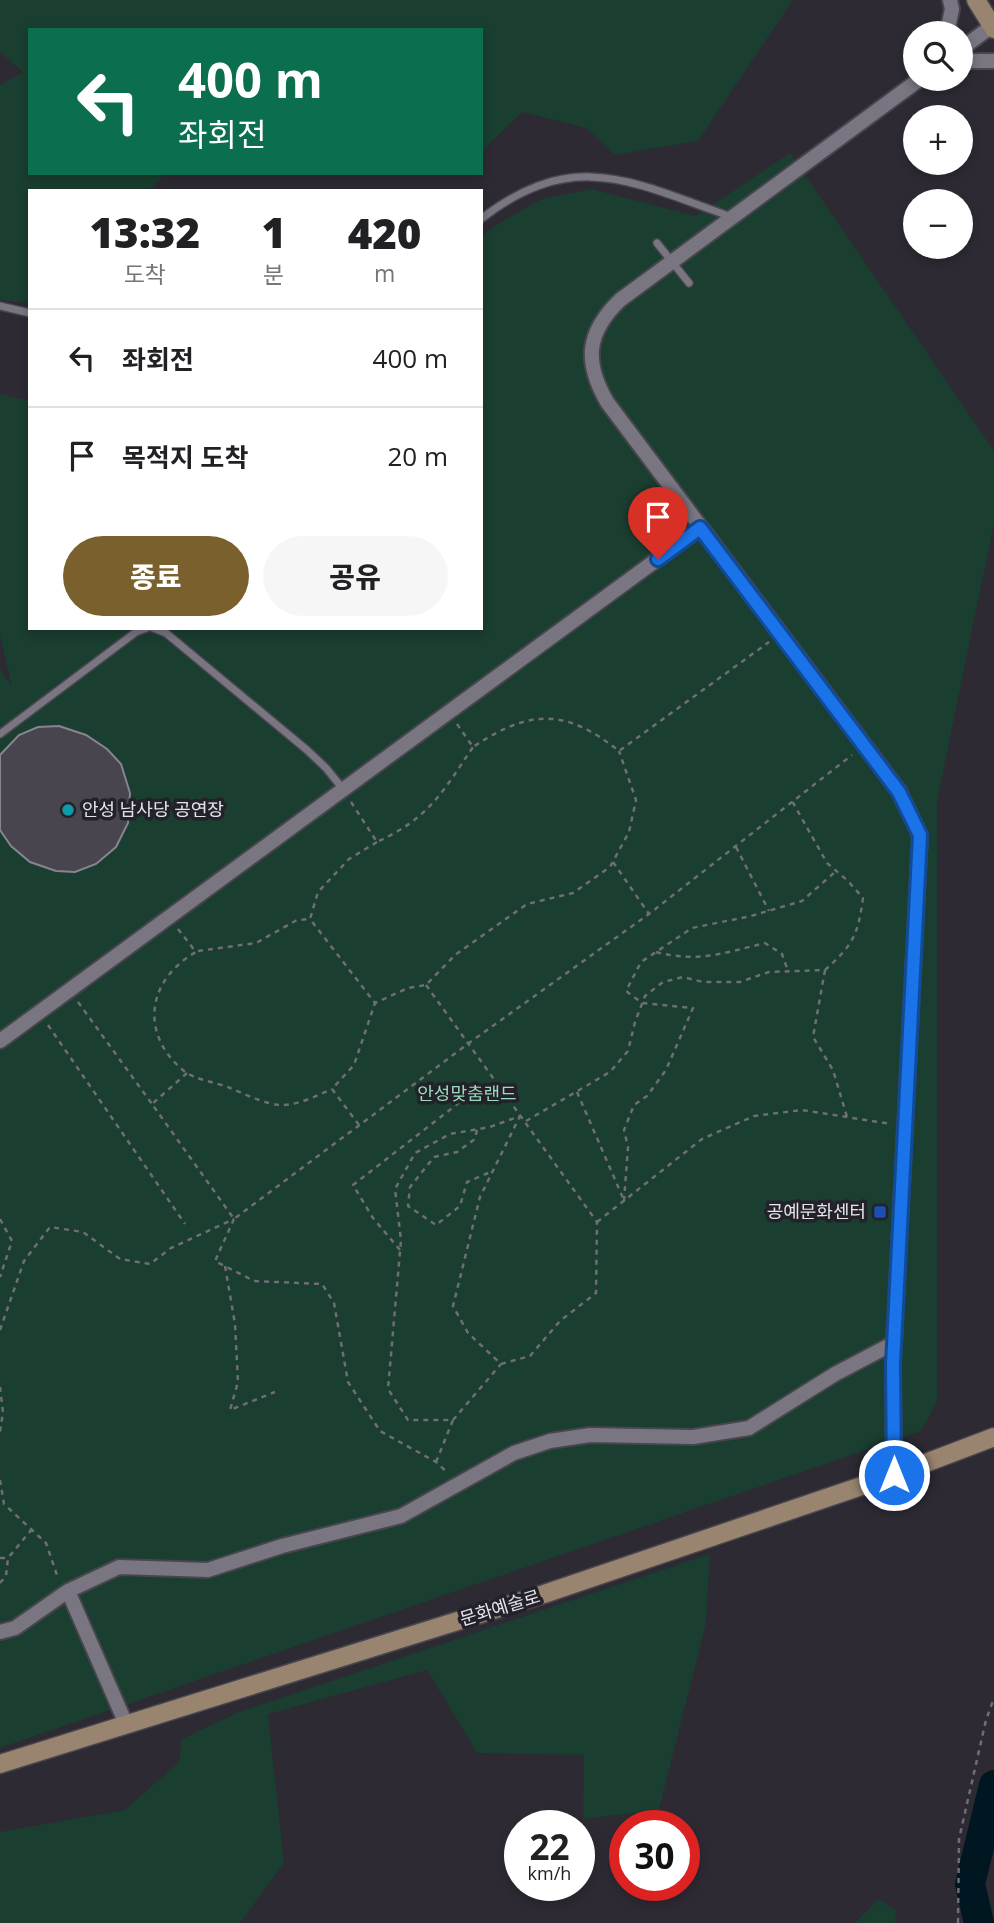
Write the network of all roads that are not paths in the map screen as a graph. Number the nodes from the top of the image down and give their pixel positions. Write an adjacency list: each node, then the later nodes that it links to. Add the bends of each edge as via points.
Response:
1 (950, 0): 3 (street)
2 (976, 0): 4 (street)
3 (950, 21)
4 (993, 28): 5 (street)
5 (973, 41)
6 (973, 61): 7 (street)
7 (994, 61)
8 (904, 91): 9 (street)
9 (733, 217): 10 (lane, via 629,182 584,176 537,186); 12 (street)
10 (483, 218)
11 (657, 243): 12 (lane)
12 (673, 262): 13 (lane); 16 (street, via 605,314 591,351 592,371 607,402)
13 (689, 283)
14 (0, 306): 15 (lane)
15 (28, 313)
16 (700, 528): 20 (street); 22 (street, via 899,792 920,835)
17 (142, 630): 19 (lane)
18 (165, 631): 20 (lane, via 307,750)
19 (0, 734)
20 (343, 790): 21 (street)
21 (0, 1041)
22 (894, 1343): 24 (street); 25 (street, via 749,1428 693,1437 590,1435 550,1441 514,1453 401,1516 208,1570 119,1567)
23 (994, 1437): 24 (street, 문화예술로)
24 (894, 1475): 27 (street, 문화예술로, via 544,1594)
25 (65, 1593): 26 (street, via 15,1628); 27 (street)
26 (0, 1632)
27 (126, 1724): 28 (street, 문화예술로)
28 (0, 1764)

